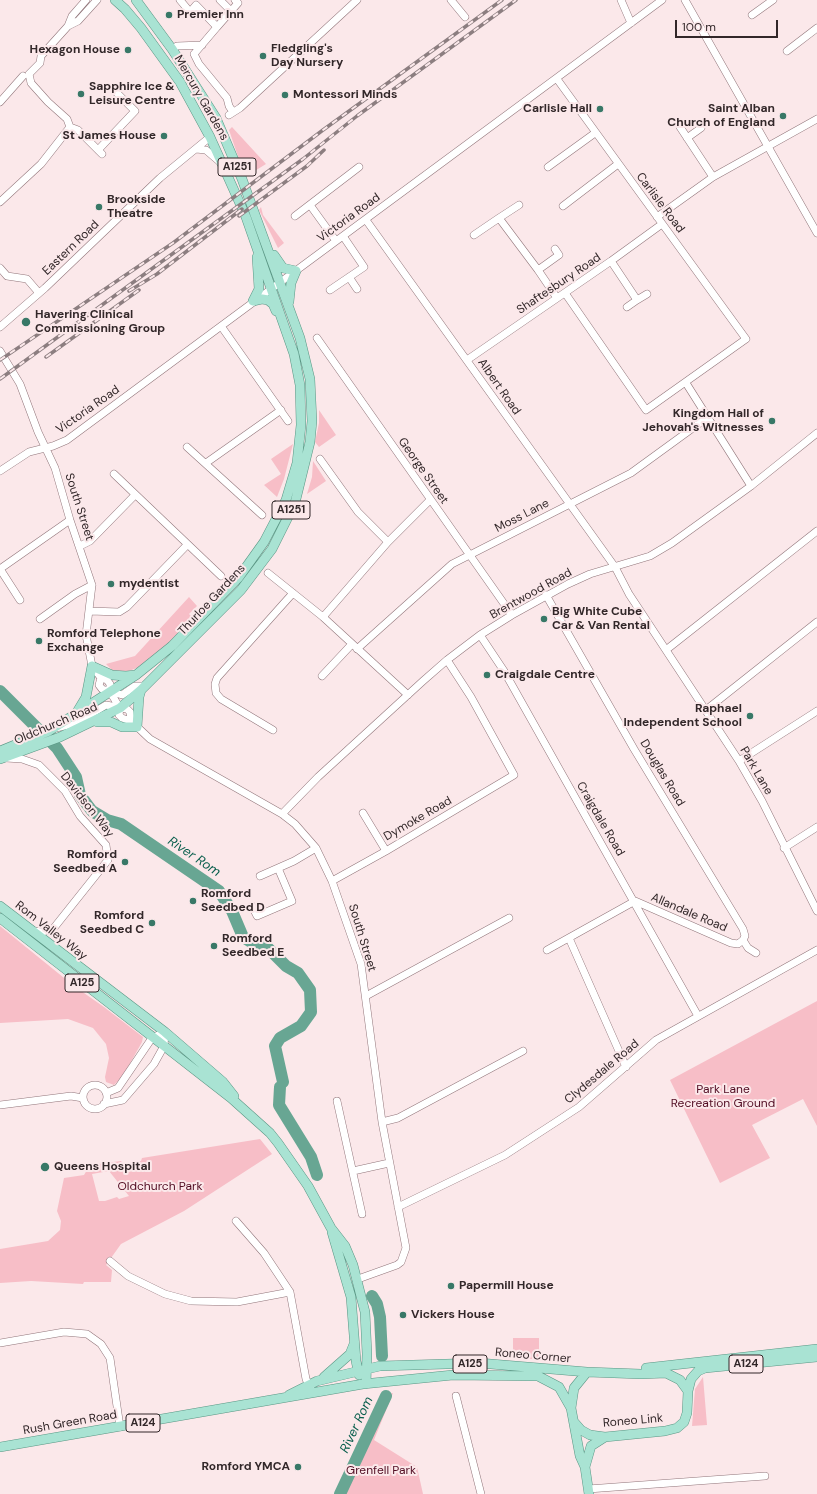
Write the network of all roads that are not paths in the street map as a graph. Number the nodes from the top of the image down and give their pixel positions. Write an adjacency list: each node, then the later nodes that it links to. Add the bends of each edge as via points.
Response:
1 (86, 0): 18 (street, via 72,16)
2 (97, 0): 18 (street, via 78,21)
3 (115, 0): 34 (main road, Mercury Gardens / A1251, via 125,8 165,60)
4 (136, 0): 22 (main road, Mercury Gardens / A1251)
5 (180, 0): 19 (street, via 190,12 196,6)
6 (220, 0): 14 (street)
7 (235, 0): 14 (street, via 238,3)
8 (357, 0): 21 (street, via 231,114 227,98 194,54)
9 (451, 0): 16 (street)
10 (621, 0): 17 (street)
11 (662, 0): 17 (street, Victoria Road)
12 (685, 0): 36 (street)
13 (773, 0): 15 (street)
14 (231, 11): 19 (street)
15 (752, 15)
16 (465, 17)
17 (631, 23): 25 (street, Victoria Road)
18 (68, 26): 24 (street, via 41,56 40,63)
19 (217, 27): 21 (street)
20 (817, 28): 23 (street)
21 (202, 45): 22 (street)
22 (172, 48): 28 (main road, Mercury Gardens / A1251)
23 (787, 51)
24 (26, 75): 27 (street); 31 (street, via 48,102 67,119)
25 (557, 79): 33 (street, Carlisle Road); 50 (street, Victoria Road)
26 (114, 90): 31 (street, via 135,111 100,152 78,130)
27 (0, 102)
28 (210, 108): 34 (main road, via 213,127); 52 (main road, Mercury Gardens / A1251, via 220,127)
29 (817, 119): 36 (street)
30 (680, 126): 35 (street)
31 (70, 127): 43 (street, via 41,164)
32 (701, 128): 35 (street)
33 (595, 133): 38 (street, Carlisle Road); 41 (street)
34 (210, 137): 37 (street, Eastern Road); 39 (main road, Mercury Gardens / A1251)
35 (687, 138): 42 (street)
36 (768, 145): 42 (street); 53 (street)
37 (196, 149): 39 (street, via 206,150); 68 (street, Eastern Road, via 160,178)
38 (618, 164): 46 (street); 48 (street, Carlisle Road)
39 (224, 166): 56 (main road, Mercury Gardens / A1251)
40 (359, 167): 44 (street)
41 (548, 167)
42 (713, 177): 48 (street)
43 (0, 202)
44 (310, 205): 47 (street); 57 (street)
45 (519, 205): 49 (street)
46 (563, 206)
47 (295, 216)
48 (657, 217): 51 (street, Carlisle Road)
49 (499, 218): 54 (street); 61 (street)
50 (366, 220): 55 (street, Victoria Road); 81 (street, Albert Road)
51 (662, 224): 59 (street, Shaftesbury Road); 82 (street, Carlisle Road, via 746,339)
52 (259, 229): 62 (main road, A1251, via 280,265 290,271); 64 (main road, Mercury Gardens / A1251)
53 (817, 233)
54 (474, 235)
55 (343, 236): 57 (street, Victoria Road); 63 (street, via 364,267)
56 (254, 239): 65 (main road, Mercury Gardens / A1251); 73 (main road, A1251, via 259,282 258,292)
57 (336, 241): 62 (street, Victoria Road)
58 (555, 249): 61 (street, via 559,255)
59 (611, 261): 69 (street, Shaftesbury Road); 72 (street)
60 (0, 268): 68 (street, via 8,276 27,279)
61 (538, 270): 71 (street)
62 (296, 271): 64 (street, Victoria Road); 74 (main road, A1251, via 291,283)
63 (349, 277): 66 (street); 67 (street)
64 (280, 282): 65 (street, Victoria Road); 74 (main road, Thurloe Gardens / A1251)
65 (272, 288): 73 (street, Victoria Road); 78 (main road, Thurloe Gardens / A1251)
66 (357, 289)
67 (330, 290)
68 (40, 293): 77 (street, Eastern Road)
69 (565, 293): 71 (street, Shaftesbury Road); 82 (street, via 646,410)
70 (647, 294): 72 (street)
71 (556, 298): 81 (street, Shaftesbury Road)
72 (637, 300): 75 (street)
73 (253, 301): 76 (street, Victoria Road); 78 (main road, A1251, via 262,299 272,304)
74 (289, 304): 125 (main road, Thurloe Gardens / A1251, via 310,379 312,421 310,442 294,503 272,549 240,590)
75 (627, 307)
76 (221, 326): 83 (street); 87 (street, Victoria Road, via 67,440)
77 (0, 327)
78 (286, 328): 123 (main road, Thurloe Gardens / A1251, via 300,385 302,425 297,463 286,500 264,542 239,577 172,646)
79 (312, 346): 95 (street, George Street, via 318,340)
80 (0, 351): 87 (street, South Street, via 20,384)
81 (467, 360): 96 (street, Albert Road)
82 (686, 382): 84 (street)
83 (281, 410): 85 (street); 90 (street)
84 (708, 417): 93 (street); 96 (street, Moss Lane, via 631,473)
85 (288, 421)
86 (817, 433): 93 (street, Brentwood Road)
87 (46, 447): 91 (street, Victoria Road, via 26,453); 98 (street, South Street)
88 (187, 447): 90 (street)
89 (320, 459): 100 (street, via 358,512)
90 (206, 463): 97 (street)
91 (0, 471)
92 (114, 474): 94 (street)
93 (751, 486): 104 (street, Brentwood Road, via 672,543 650,556)
94 (135, 494): 101 (street); 102 (street, via 90,541)
95 (430, 500): 100 (street); 103 (street, George Street)
96 (569, 505): 103 (street, Moss Lane); 104 (street, Albert Road)
97 (262, 515)
98 (70, 520): 102 (street, South Street); 105 (street)
99 (817, 531): 120 (street)
100 (388, 542): 114 (street)
101 (187, 545): 107 (street); 112 (street, via 127,607 119,612)
102 (80, 546): 108 (street, South Street)
103 (468, 554): 113 (street, George Street); 119 (street, Moss Lane, via 452,564)
104 (615, 567): 110 (street, Brentwood Road, via 590,574); 120 (street, Park Lane, via 629,594)
105 (0, 569): 111 (street)
106 (268, 573): 109 (street)
107 (221, 576)
108 (92, 585): 112 (street, South Street); 115 (street)
109 (293, 593): 114 (street); 134 (street, via 217,678 215,684 216,693 221,699)
110 (546, 595): 113 (street, Brentwood Road); 156 (street, Douglas Road, via 634,749 743,929)
111 (20, 600)
112 (90, 611): 122 (street, South Street, via 86,635)
113 (512, 615): 117 (street, Brentwood Road)
114 (323, 617): 118 (street)
115 (40, 619)
116 (817, 622): 129 (street)
117 (480, 635): 121 (street, Brentwood Road); 148 (street, Craigdale Road, via 504,671)
118 (352, 644): 119 (street); 124 (street)
119 (357, 649): 127 (street)
120 (666, 650): 129 (street, Park Lane)
121 (447, 660): 127 (street, Brentwood Road); 144 (street, Dymoke Road, via 471,697 514,775)
122 (92, 666): 123 (main road, via 112,675); 126 (street, South Street, via 101,678 110,684); 131 (main road, A1251, via 86,697)
123 (136, 675): 126 (main road, Thurloe Gardens / A1251)
124 (322, 676)
125 (143, 688): 126 (street, via 135,686 122,695); 128 (main road, Thurloe Gardens / A1251); 133 (main road)
126 (110, 692): 128 (street, South Street); 131 (main road, Oldchurch Road / A1251)
127 (408, 694): 140 (street, Brentwood Road)
128 (120, 708): 132 (main road, Oldchurch Road / A1251); 133 (street, South Street, via 119,714 122,718); 135 (street, via 106,705 76,723)
129 (706, 710): 138 (street, Park Lane)
130 (817, 711): 138 (street)
131 (75, 714): 135 (main road, Oldchurch Road / A1251)
132 (93, 723): 133 (main road, A1251, via 111,722 122,727); 136 (main road, Oldchurch Road / A1251, via 56,739)
133 (134, 724): 140 (street, South Street, via 167,749)
134 (273, 730)
135 (49, 731): 136 (main road, Oldchurch Road / A1251)
136 (41, 740): 137 (main road, Oldchurch Road / A1251)
137 (1, 756): 154 (street, Davidson Way, via 39,764 65,791 80,816 106,845 108,860 53,929 42,932)
138 (739, 761): 143 (street, Park Lane, via 762,801)
139 (363, 813): 144 (street)
140 (282, 814): 142 (street, South Street, via 306,834)
141 (817, 827): 143 (street)
142 (316, 848): 145 (street); 147 (street, South Street)
143 (784, 848): 151 (street, Park Lane)
144 (386, 851): 147 (street, Dymoke Road)
145 (278, 868): 146 (street); 150 (street, via 292,901 257,916)
146 (260, 876)
147 (332, 881): 160 (street, South Street, via 361,964)
148 (635, 901): 155 (street, Allandale Road); 156 (street, Allandale Road, via 731,943 738,944); 161 (street, Craigdale Road)
149 (0, 906): 154 (main road, Rom Valley Way / A125)
150 (252, 906)
151 (817, 911)
152 (0, 918): 163 (main road, Rom Valley Way / A125)
153 (509, 918): 160 (street)
154 (30, 930): 162 (main road, Rom Valley Way / A125)
155 (569, 938): 157 (street, Allandale Road); 166 (street)
156 (743, 940): 159 (street, via 748,948)
157 (547, 950)
158 (817, 950): 161 (street, Clydesdale Road, via 780,966)
159 (756, 953)
160 (366, 996): 173 (street, South Street)
161 (698, 1016): 166 (street, Clydesdale Road, via 656,1040)
162 (165, 1032): 163 (street); 164 (street); 172 (main road, Rom Valley Way / A125, via 223,1082)
163 (152, 1038): 164 (main road, Rom Valley Way / A125); 167 (street, via 118,1088)
164 (164, 1046): 170 (street, via 154,1064 123,1100); 172 (main road, Rom Valley Way / A125)
165 (523, 1051): 173 (street, via 398,1118)
166 (626, 1067): 176 (street, Clydesdale Road, via 579,1107 505,1155)
167 (106, 1093): 168 (street, via 101,1086 94,1085 85,1090); 170 (street, via 107,1099)
168 (83, 1098): 170 (street, via 91,1108 99,1108); 171 (street, via 70,1096)
169 (337, 1101): 175 (street)
170 (104, 1104)
171 (0, 1105)
172 (248, 1113): 179 (main road, Rom Valley Way / A125, via 270,1133 289,1158)
173 (382, 1122): 174 (street, South Street)
174 (389, 1163): 175 (street); 176 (street, South Street)
175 (353, 1172): 177 (street)
176 (398, 1207): 181 (street, South Street, via 406,1248 401,1262 387,1270)
177 (362, 1214)
178 (236, 1221): 182 (street, via 264,1253)
179 (331, 1228): 181 (main road, Rom Valley Way / A125, via 345,1246); 183 (main road, Rom Valley Way / A125)
180 (110, 1261): 182 (street, via 128,1276 165,1294 191,1301 237,1302)
181 (358, 1279): 183 (main road); 187 (main road, Rom Valley Way / A125, via 365,1312)
182 (290, 1292): 195 (street, via 306,1379)
183 (350, 1297): 184 (main road, Rom Valley Way / A125)
184 (356, 1340): 191 (main road, Rom Valley Way / A125); 195 (main road, Rush Green Road / A124, via 350,1354)
185 (0, 1343): 200 (street, via 64,1332 86,1333 101,1344 110,1358)
186 (817, 1349): 193 (main road, A124)
187 (367, 1354): 189 (main road); 190 (main road, Rom Valley Way / A125)
188 (817, 1357): 196 (main road, A124, via 705,1368 691,1379)
189 (380, 1366): 190 (main road, Roneo Corner / A125); 192 (main road, Roneo Corner / A125, via 479,1363)
190 (367, 1369): 191 (main road, Roneo Corner / A125); 194 (main road, Rom Valley Way / A125)
191 (358, 1371): 194 (main road, Rom Valley Way / A125); 195 (main road, Rush Green Road / A124)
192 (587, 1372): 193 (main road, Roneo Corner / A125); 198 (main road, Roneo Corner / A125, via 574,1388)
193 (617, 1372): 196 (main road, A125, via 669,1374 680,1380)
194 (364, 1384): 195 (main road, Rush Green Road / A124); 198 (main road, Roneo Corner / A125, via 453,1375 538,1376 559,1387)
195 (313, 1386): 200 (main road, Rush Green Road / A124, via 286,1397)
196 (688, 1391): 201 (main road, Roneo Link, via 687,1413 684,1422 677,1428)
197 (456, 1396): 206 (street)
198 (570, 1408): 199 (main road, Roneo Corner / A125)
199 (573, 1421): 201 (main road, Roneo Link, via 590,1435); 203 (main road, A125, via 580,1456)
200 (120, 1427): 202 (main road, Rush Green Road / A124)
201 (605, 1437): 203 (main road, A125, via 591,1446)
202 (0, 1448)
203 (585, 1467): 205 (main road, A125)
204 (765, 1476): 205 (street)
205 (589, 1492)
206 (481, 1494)

